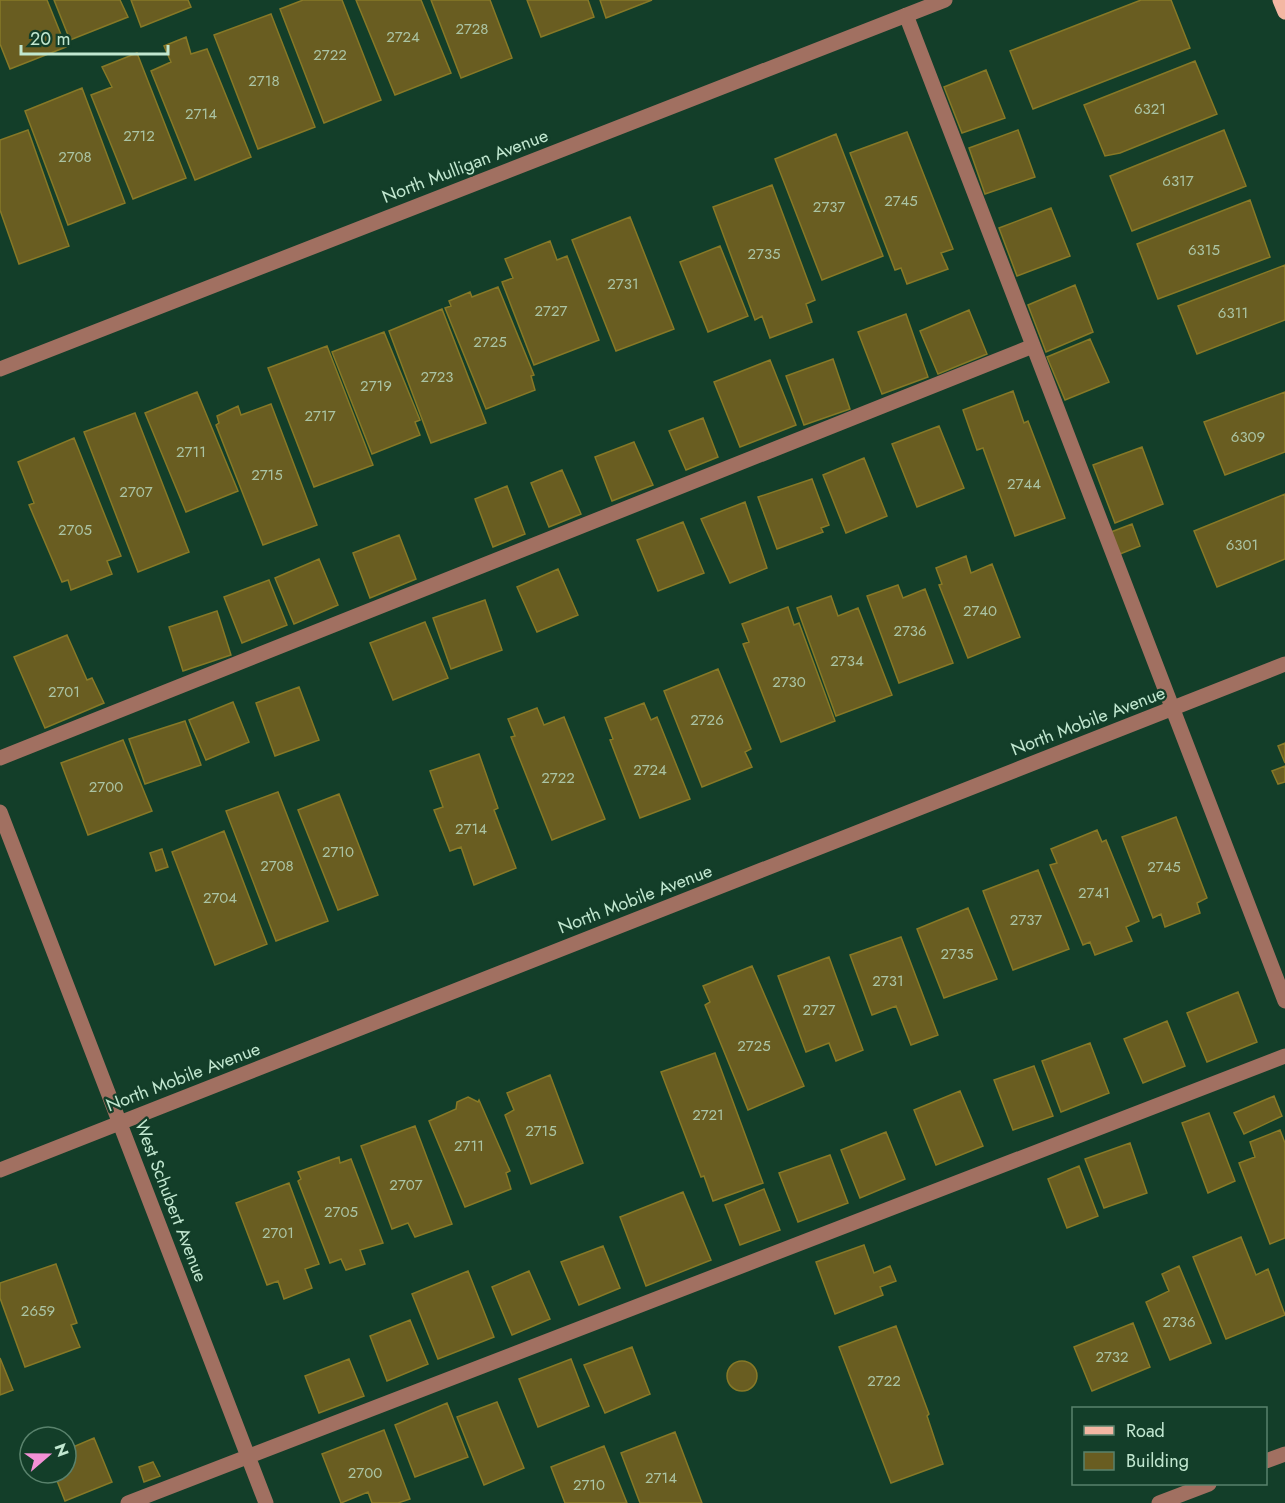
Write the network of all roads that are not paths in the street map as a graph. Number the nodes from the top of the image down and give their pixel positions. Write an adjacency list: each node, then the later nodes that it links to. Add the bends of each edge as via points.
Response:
1 (945, 0): 4 (street, North Mulligan Avenue)
2 (1280, 0): 3 (main road)
3 (1285, 12)
4 (906, 15): 5 (street); 6 (street, North Mulligan Avenue)
5 (1033, 346): 8 (street); 9 (street)
6 (0, 369)
7 (1285, 664): 8 (street, North Mobile Avenue)
8 (1173, 708): 11 (street); 13 (street, North Mobile Avenue)
9 (0, 758)
10 (0, 812): 13 (street, West Schubert Avenue)
11 (1285, 1001)
12 (1285, 1056): 16 (street)
13 (120, 1123): 14 (street, North Mobile Avenue); 16 (street, West Schubert Avenue)
14 (0, 1170)
15 (1285, 1454): 17 (street)
16 (248, 1455): 19 (street); 20 (street, West Schubert Avenue)
17 (1267, 1461)
18 (1206, 1485): 21 (street)
19 (128, 1503)
20 (266, 1503)
21 (1159, 1503)

